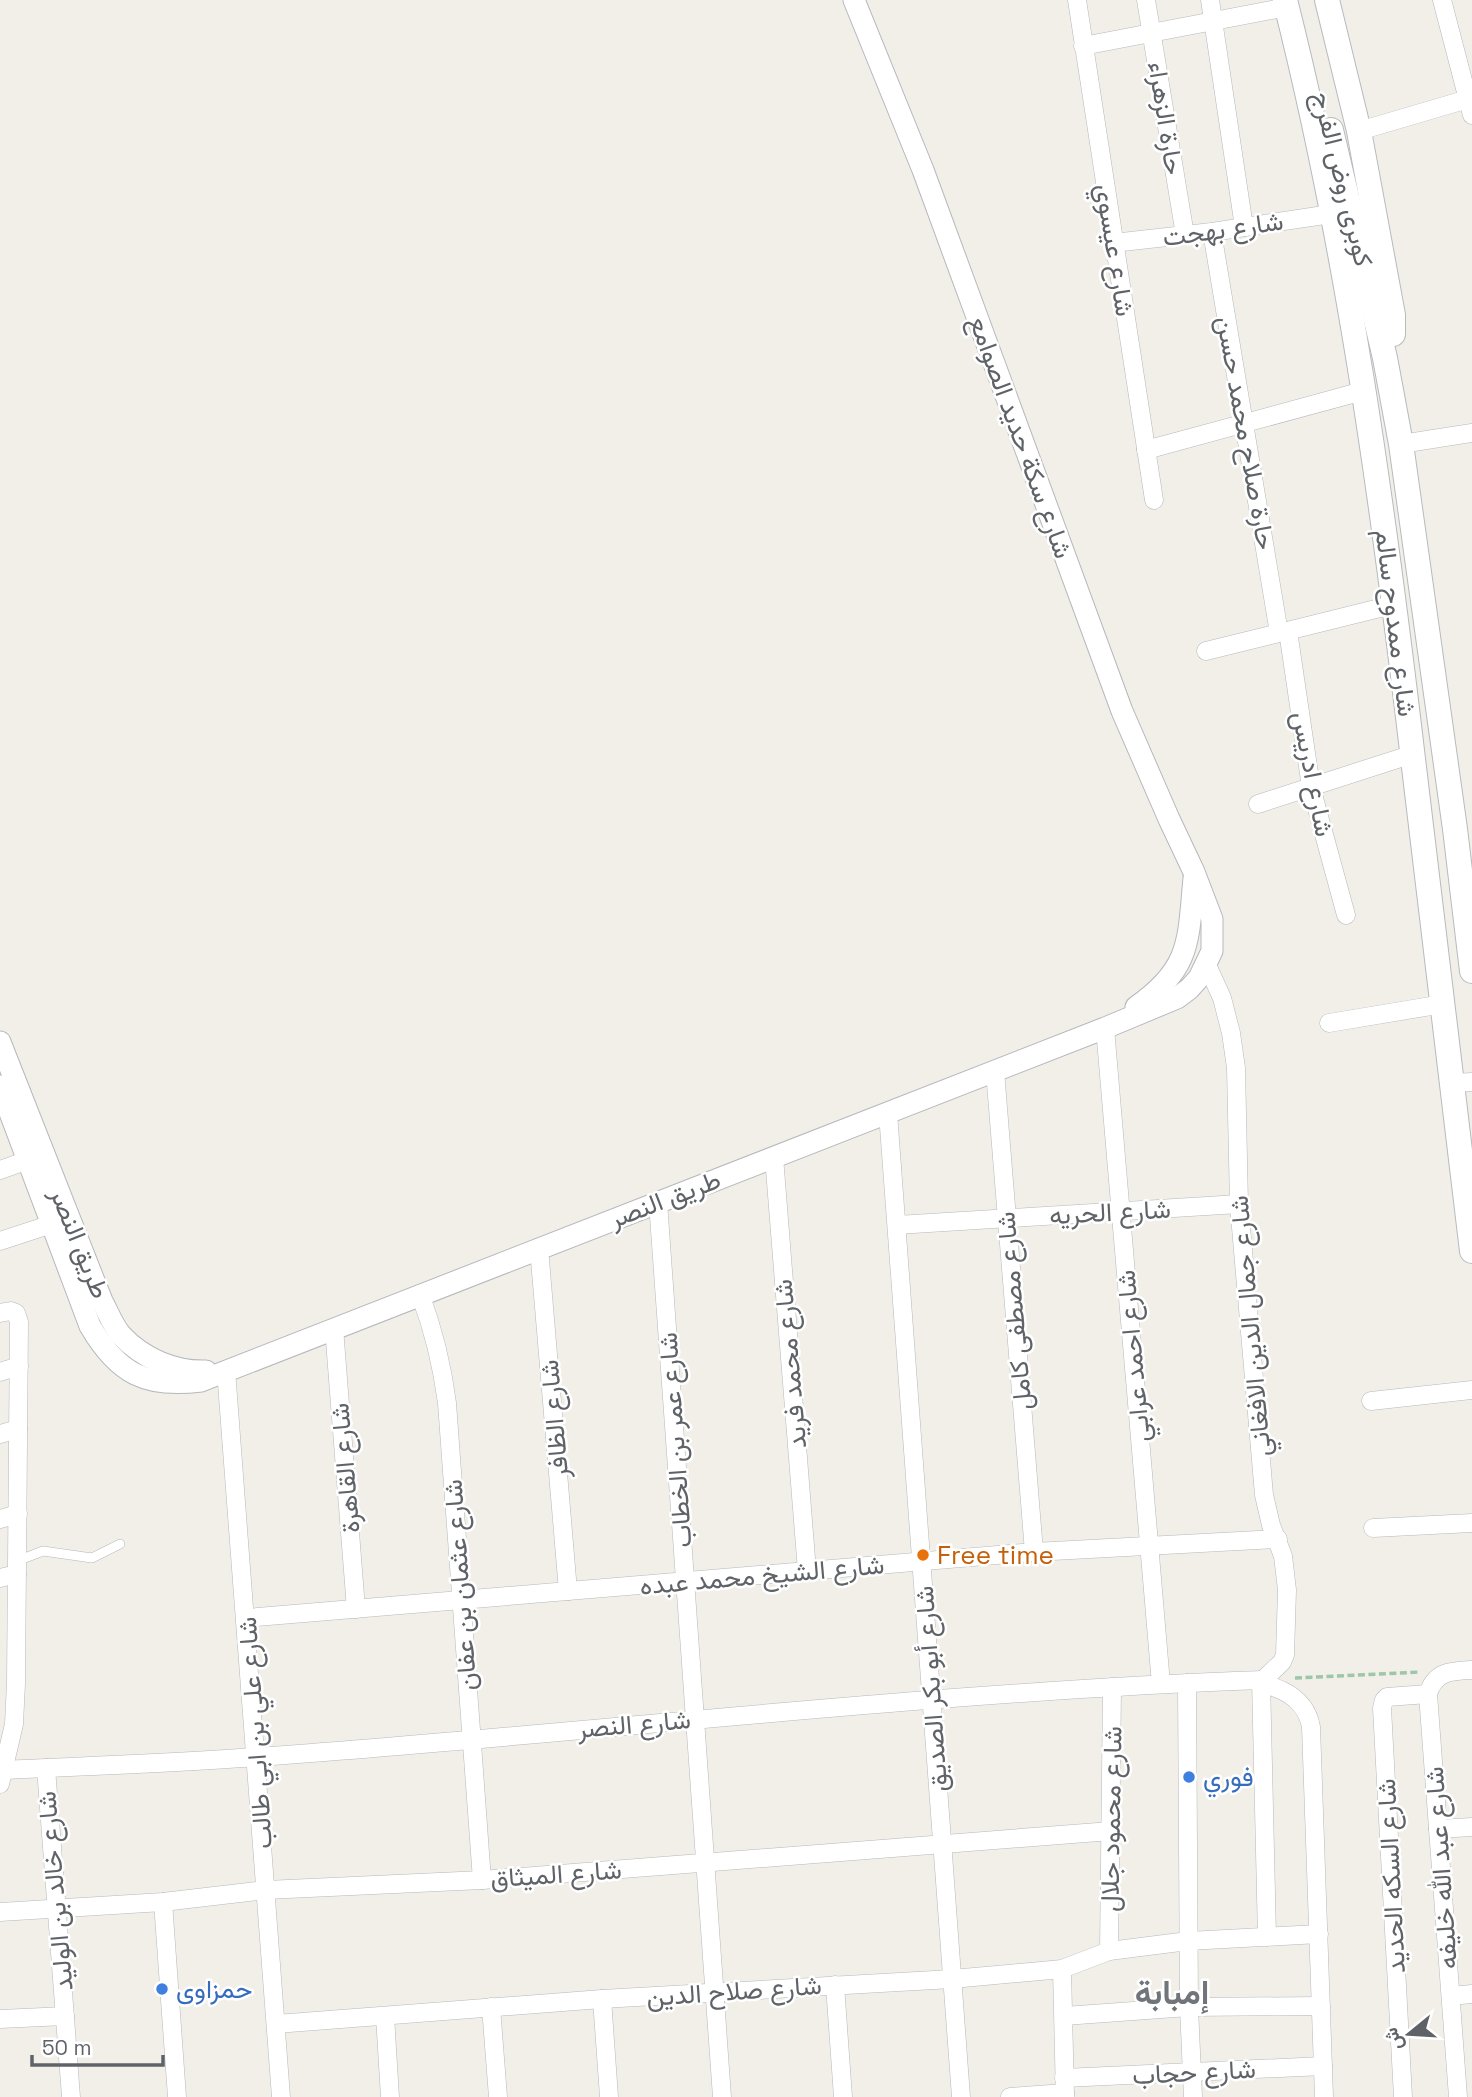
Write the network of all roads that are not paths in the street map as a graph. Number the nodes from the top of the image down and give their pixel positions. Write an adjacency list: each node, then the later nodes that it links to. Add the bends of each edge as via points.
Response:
1 (853, 0): 32 (street, شارع سكة حديد الصوامع, via 923,170 1122,711)
2 (1077, 0): 10 (street, شارع عيسوي)
3 (1146, 0): 9 (street, حارة الزهراء)
4 (1210, 0): 8 (street)
5 (1328, 0): 12 (main road, شارع ممدوح سالم)
6 (1442, 0): 11 (street)
7 (1291, 2): 8 (street); 13 (main road, شارع ممدوح سالم); 18 (main road, كوبرى روض الفرج)
8 (1213, 21): 9 (street); 14 (street)
9 (1152, 33): 10 (street); 16 (street, حارة الزهراء)
10 (1083, 46): 17 (street, شارع عيسوي)
11 (1470, 107): 12 (street)
12 (1359, 131): 18 (main road, شارع ممدوح سالم, via 1393,314 1394,330)
13 (1331, 214): 14 (street, شارع بهجت); 19 (main road, شارع ممدوح سالم)
14 (1244, 227): 15 (street, شارع بهجت)
15 (1212, 232): 16 (street, شارع بهجت); 20 (street, حارة صلاح محمد حسن)
16 (1185, 235): 17 (street, شارع بهجت)
17 (1114, 243): 23 (street, شارع عيسوي)
18 (1385, 358): 22 (main road, شارع ممدوح سالم)
19 (1363, 391): 20 (street); 25 (main road, شارع ممدوح سالم)
20 (1244, 424): 23 (street); 26 (street, حارة صلاح محمد حسن)
21 (1472, 433): 22 (street)
22 (1401, 444): 31 (main road, شارع ممدوح سالم)
23 (1146, 450): 24 (street, شارع عيسوي)
24 (1154, 500)
25 (1396, 604): 26 (street); 28 (main road, شارع ممدوح سالم)
26 (1284, 632): 27 (street); 29 (street, شارع ادريس)
27 (1206, 651)
28 (1413, 754): 29 (street); 36 (main road, شارع ممدوح سالم)
29 (1311, 787): 30 (street); 33 (street, شارع ادريس)
30 (1258, 804)
31 (1463, 828): 35 (main road, شارع ممدوح سالم)
32 (1194, 872): 34 (street, شارع سكة حديد الصوامع, via 1212,919 1213,943); 38 (street, via 1185,950 1174,975)
33 (1346, 915)
34 (1207, 965): 38 (street, via 1177,998); 48 (street, شارع جمال الدين الافغاني, via 1225,1010 1236,1068)
35 (1472, 971)
36 (1443, 1004): 37 (street); 41 (main road, شارع ممدوح سالم)
37 (1329, 1023)
38 (1105, 1028): 40 (street, طريق النصر); 49 (street, شارع احمد عرابي)
39 (0, 1042): 60 (street, طريق النصر, via 102,1301 121,1335 151,1359 187,1372)
40 (995, 1071): 43 (street, طريق النصر); 50 (street, شارع مصطفى كامل)
41 (1462, 1082): 55 (main road, شارع ممدوح سالم)
42 (2, 1096): 45 (street, طريق النصر)
43 (888, 1112): 44 (street, طريق النصر); 52 (street, شارع أبو بكر الصديق)
44 (774, 1157): 47 (street, طريق النصر); 75 (street, شارع محمد فريد)
45 (28, 1160): 46 (street); 51 (street, طريق النصر)
46 (0, 1170)
47 (658, 1202): 54 (street, طريق النصر); 76 (street, شارع عمر بن الخطاب)
48 (1238, 1204): 49 (street, شارع الحريه); 69 (street, شارع جمال الدين الافغاني, via 1264,1495)
49 (1120, 1211): 50 (street, شارع الحريه); 71 (street, شارع احمد عرابي)
50 (1007, 1218): 52 (street, شارع الحريه); 72 (street, شارع مصطفى كامل)
51 (52, 1224): 53 (street); 60 (street, طريق النصر, via 90,1326 104,1349 124,1368 148,1380 174,1384 201,1381)
52 (897, 1225): 73 (street, شارع أبو بكر الصديق)
53 (0, 1241)
54 (539, 1248): 56 (street, طريق النصر); 77 (street, شارع الظافر)
55 (1472, 1251)
56 (420, 1294): 58 (street, طريق النصر); 78 (street, شارع عثمان بن عفان, via 442,1365)
57 (8, 1313): 59 (street, via 19,1322)
58 (334, 1328): 60 (street, طريق النصر); 79 (street, شارع القاهرة)
59 (19, 1366): 61 (street); 64 (street)
60 (226, 1370): 80 (street, شارع علي بن ابي طالب)
61 (0, 1372)
62 (1472, 1390): 63 (street)
63 (1371, 1401)
64 (18, 1429): 65 (street); 66 (street)
65 (0, 1434)
66 (9, 1516): 74 (street)
67 (1472, 1522): 68 (street)
68 (1373, 1528)
69 (1278, 1539): 71 (street, شارع الشيخ محمد عبده); 83 (street, شارع جمال الدين الافغاني, via 1286,1573 1286,1649 1282,1662)
70 (120, 1544): 74 (lane, via 92,1558 43,1551)
71 (1149, 1546): 72 (street, شارع الشيخ محمد عبده); 85 (street, شارع احمد عرابي)
72 (1034, 1552): 73 (street, شارع الشيخ محمد عبده)
73 (922, 1561): 75 (street, شارع الشيخ محمد عبده); 89 (street, شارع أبو بكر الصديق)
74 (11, 1571): 81 (street)
75 (807, 1571): 76 (street, شارع الشيخ محمد عبده)
76 (685, 1581): 77 (street, شارع الشيخ محمد عبده); 90 (street, شارع عمر بن الخطاب)
77 (568, 1591): 78 (street, شارع الشيخ محمد عبده)
78 (461, 1600): 79 (street, شارع الشيخ محمد عبده); 92 (street, شارع عثمان بن عفان)
79 (356, 1609): 80 (street, شارع الشيخ محمد عبده)
80 (246, 1618): 93 (street, شارع علي بن ابي طالب)
81 (8, 1631): 86 (street)
82 (1472, 1670): 88 (street, via 1440,1675)
83 (1262, 1680): 84 (street, شارع النصر); 106 (street, via 1293,1697 1310,1718); 107 (street)
84 (1186, 1683): 85 (street, شارع النصر); 108 (street)
85 (1161, 1684): 87 (street, شارع النصر)
86 (8, 1685): 91 (street)
87 (1112, 1687): 89 (street, شارع النصر); 98 (street, شارع محمود جلال)
88 (1428, 1694): 97 (street, شارع عبد الله خليفه); 141 (street, شارع السكه الحديد, via 1387,1697 1382,1708)
89 (932, 1700): 90 (street, شارع النصر); 99 (street, شارع أبو بكر الصديق)
90 (695, 1718): 92 (street, شارع النصر); 100 (street, شارع عمر بن الخطاب)
91 (7, 1726): 95 (street)
92 (471, 1739): 93 (street, شارع النصر); 101 (street, شارع عثمان بن عفان)
93 (257, 1757): 94 (street, شارع النصر); 102 (street, شارع علي بن ابي طالب)
94 (46, 1768): 95 (street, شارع النصر); 104 (street, شارع خالد بن الوليد)
95 (3, 1769)
96 (1472, 1827): 97 (street)
97 (1438, 1829): 115 (street, شارع عبد الله خليفه)
98 (1111, 1831): 99 (street, شارع الميثاق); 109 (street, شارع محمود جلال)
99 (943, 1844): 100 (street, شارع الميثاق); 111 (street, شارع أبو بكر الصديق)
100 (705, 1863): 101 (street, شارع الميثاق); 113 (street, شارع عمر بن الخطاب)
101 (482, 1880): 102 (street, شارع الميثاق)
102 (266, 1890): 103 (street, شارع الميثاق); 124 (street, شارع علي بن ابي طالب)
103 (163, 1902): 104 (street, شارع الميثاق); 130 (street)
104 (57, 1909): 105 (street, شارع الميثاق); 120 (street, شارع خالد بن الوليد)
105 (0, 1912)
106 (1319, 1934): 107 (street, شارع صلاح الدين); 117 (street)
107 (1267, 1937): 108 (street, شارع صلاح الدين)
108 (1188, 1941): 109 (street, شارع صلاح الدين); 119 (street)
109 (1109, 1951): 110 (street, شارع صلاح الدين)
110 (1062, 1969): 111 (street, شارع صلاح الدين); 122 (street)
111 (952, 1979): 112 (street, شارع صلاح الدين); 137 (street, شارع أبو بكر الصديق)
112 (835, 1985): 113 (street, شارع صلاح الدين); 136 (street)
113 (714, 1993): 116 (street, شارع صلاح الدين); 135 (street, شارع عمر بن الخطاب)
114 (1472, 1994): 115 (street)
115 (1451, 1996): 127 (street, شارع عبد الله خليفه)
116 (602, 1999): 118 (street, شارع صلاح الدين); 134 (street)
117 (1321, 2006): 119 (street); 125 (street)
118 (491, 2007): 121 (street, شارع صلاح الدين); 133 (street)
119 (1189, 2007): 122 (street); 126 (street)
120 (65, 2016): 123 (street); 129 (street, شارع خالد بن الوليد)
121 (384, 2016): 124 (street, شارع صلاح الدين); 132 (street)
122 (1064, 2016): 128 (street)
123 (0, 2019)
124 (276, 2024): 131 (street, شارع علي بن ابي طالب)
125 (1323, 2066): 126 (street, شارع حجاب); 140 (street)
126 (1192, 2071): 128 (street, شارع حجاب); 139 (street)
127 (1463, 2088)
128 (1065, 2089): 138 (street, شارع حجاب)
129 (71, 2097)
130 (177, 2097)
131 (281, 2097)
132 (390, 2097)
133 (498, 2097)
134 (609, 2097)
135 (722, 2097)
136 (843, 2097)
137 (961, 2097)
138 (1010, 2097)
139 (1192, 2097)
140 (1324, 2097)
141 (1403, 2097)

